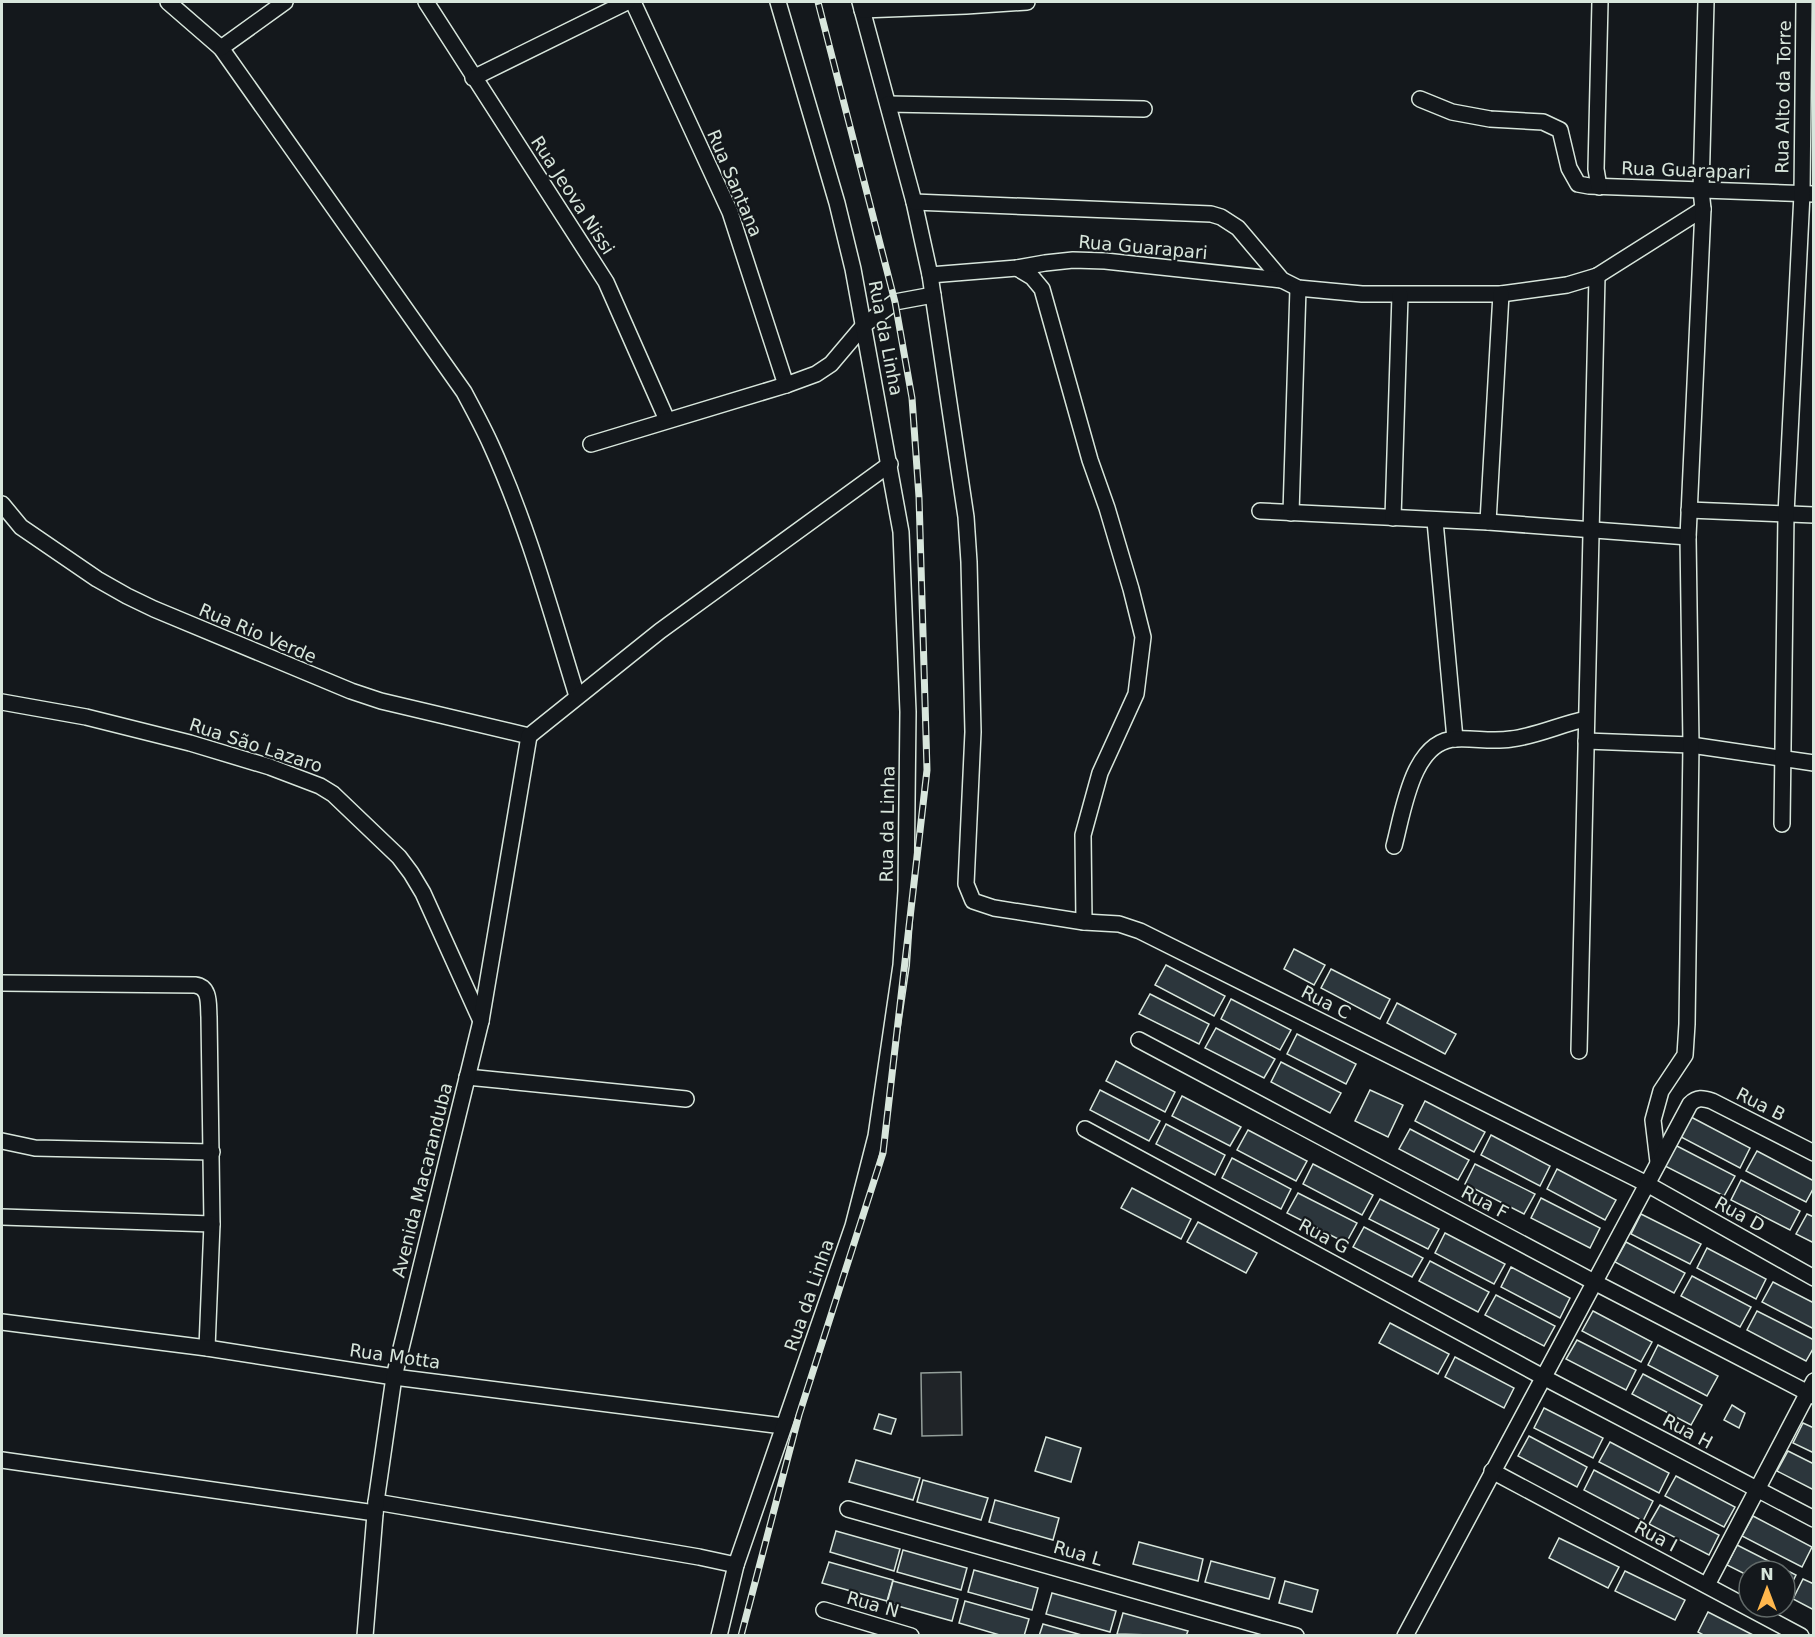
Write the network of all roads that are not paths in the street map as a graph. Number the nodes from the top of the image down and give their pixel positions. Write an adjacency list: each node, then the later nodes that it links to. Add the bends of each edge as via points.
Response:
1 (168, 2): 14 (street)
2 (285, 2): 14 (street)
3 (426, 2): 15 (street, Rua Jeova Nissi)
4 (627, 2): 15 (street)
5 (633, 2): 33 (street, Rua Santana, via 730,212)
6 (778, 2): 32 (street, Rua da Linha, via 837,203)
7 (1027, 2): 11 (street)
8 (1600, 2): 19 (street, Rua Guarapari, via 1596,169)
9 (1706, 2): 20 (street)
10 (1804, 2): 21 (street, Rua Alto da Torre)
11 (965, 4): 12 (street)
12 (888, 5): 13 (street)
13 (861, 6): 17 (street)
14 (221, 48): 48 (street, via 464,392 519,512)
15 (473, 78): 34 (street, Rua Jeova Nissi, via 606,282)
16 (1420, 99): 19 (street, via 1452,112 1543,122 1560,130 1569,168 1578,184)
17 (888, 104): 18 (street); 22 (street)
18 (1144, 109)
19 (1599, 187): 20 (street, Rua Guarapari)
20 (1701, 190): 21 (street, Rua Guarapari); 23 (street)
21 (1808, 194): 41 (street, Rua Alto da Torre)
22 (914, 202): 25 (street); 27 (street, via 1210,214 1238,228)
23 (1703, 209): 26 (street); 38 (street)
24 (1017, 268): 25 (street, Rua Guarapari); 27 (street, Rua Guarapari, via 1058,261 1105,261); 59 (street, via 1042,288 1143,637 1136,694 1100,773 1083,835)
25 (930, 275): 30 (street)
26 (1597, 276): 29 (street, via 1567,285); 46 (street)
27 (1282, 280): 28 (street)
28 (1298, 288): 31 (street); 40 (street)
29 (1501, 294): 31 (street); 45 (street)
30 (933, 295): 32 (street, via 895,302); 59 (street, Rua C, via 968,541 973,732 966,884 973,901 987,906)
31 (1400, 295): 43 (street)
32 (864, 325): 33 (street, via 831,364); 36 (street, Rua da Linha)
33 (786, 385): 34 (street)
34 (667, 420): 35 (street)
35 (591, 444)
36 (890, 464): 48 (street); 81 (street, Rua da Linha, via 901,532 908,712 901,965 879,1124 853,1226)
37 (2, 504): 51 (street, Rua Rio Verde, via 39,541 97,579 154,609 321,681 381,701)
38 (1689, 510): 41 (street); 47 (street)
39 (1260, 511): 40 (street)
40 (1291, 513): 43 (street)
41 (1786, 514): 42 (street); 55 (street, Rua Alto da Torre)
42 (1814, 515)
43 (1394, 518): 44 (street)
44 (1435, 521): 45 (street); 52 (street)
45 (1488, 522): 46 (street)
46 (1591, 531): 47 (street); 50 (street)
47 (1688, 537): 54 (street)
48 (577, 696): 51 (street)
49 (2, 702): 61 (street, Rua São Lazaro, via 86,717 190,743 270,767 333,794 411,873)
50 (1586, 719): 52 (street, via 1513,739); 53 (street)
51 (529, 736): 61 (street, Avenida Macaranduba)
52 (1455, 739): 58 (street, via 1426,753 1412,780)
53 (1586, 741): 54 (street); 63 (street)
54 (1691, 745): 55 (street); 70 (street, via 1685,1055 1661,1090 1653,1120)
55 (1783, 758): 56 (street); 57 (street, Rua Alto da Torre)
56 (1814, 763)
57 (1782, 824)
58 (1394, 846)
59 (1084, 922): 71 (street, Rua C, via 1119,924 1140,931)
60 (2, 983): 68 (street, via 204,988)
61 (481, 1021): 64 (street, Avenida Macaranduba)
62 (1139, 1040): 75 (street, Rua F)
63 (1579, 1051)
64 (467, 1077): 65 (street); 78 (street, Avenida Macaranduba)
65 (686, 1099)
66 (1085, 1129): 79 (street, Rua G)
67 (2, 1141): 68 (street, via 35,1148)
68 (212, 1152): 73 (street)
69 (1814, 1153): 70 (street, Rua B, via 1702,1098 1690,1104)
70 (1658, 1162): 71 (street)
71 (1647, 1184): 74 (street, Rua D); 75 (street)
72 (2, 1217): 73 (street)
73 (212, 1224): 77 (street)
74 (1814, 1278)
75 (1594, 1282): 79 (street); 80 (street, Rua F)
76 (2, 1322): 77 (street, Rua Motta)
77 (207, 1348): 78 (street, Rua Motta)
78 (394, 1377): 81 (street, Rua Motta); 85 (street, Avenida Macaranduba)
79 (1544, 1377): 83 (street); 84 (street, Rua H)
80 (1811, 1390): 84 (street)
81 (783, 1426): 88 (street, Rua da Linha)
82 (2, 1460): 85 (street)
83 (1492, 1471): 89 (street, Rua I); 95 (street)
84 (1756, 1489): 87 (street, Rua H); 89 (street)
85 (375, 1507): 88 (street); 91 (street, Avenida Macaranduba)
86 (848, 1509): 94 (street, Rua L)
87 (1814, 1519)
88 (736, 1565): 92 (street, Rua da Linha)
89 (1707, 1585): 96 (street, Rua I)
90 (824, 1610): 93 (street, Rua N)
91 (365, 1635)
92 (718, 1635)
93 (911, 1635)
94 (1296, 1635)
95 (1406, 1635)
96 (1801, 1635)

